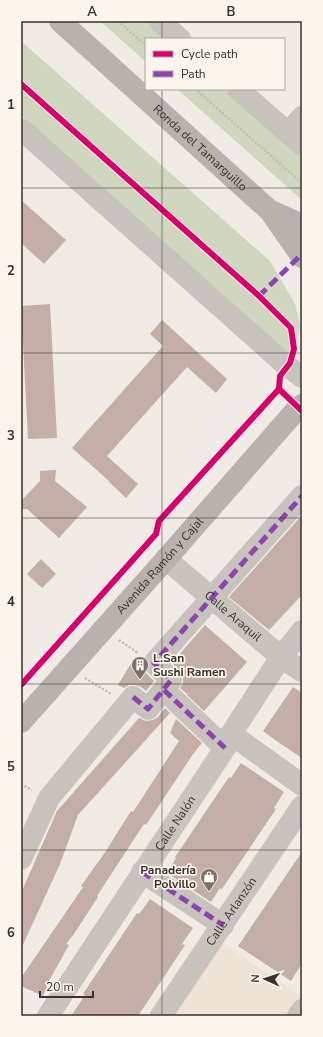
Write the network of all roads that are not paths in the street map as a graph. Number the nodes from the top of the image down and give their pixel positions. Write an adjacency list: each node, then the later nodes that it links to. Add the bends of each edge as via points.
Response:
1 (60, 21): 7 (main road, Ronda del Tamarguillo)
2 (160, 21): 3 (street)
3 (179, 38)
4 (239, 90): 6 (street)
5 (21, 129): 10 (street)
6 (297, 132)
7 (270, 211): 8 (main road, Ronda del Tamarguillo); 9 (main road, Ronda del Tamarguillo)
8 (302, 225)
9 (302, 257)
10 (302, 377)
11 (301, 403): 13 (main road, Avenida Ramón y Cajal)
12 (302, 496): 14 (street)
13 (166, 559): 14 (street, Calle Araquil); 19 (main road, Avenida Ramón y Cajal)
14 (211, 597): 16 (street, Calle Araquil); 18 (street, via 154,663 171,680)
15 (302, 631): 16 (street, Calle Nalón)
16 (281, 657): 17 (street, Calle Araquil); 20 (street, Calle Nalón)
17 (302, 671)
18 (164, 690): 20 (street); 23 (street, via 148,709 130,700 49,798)
19 (21, 722)
20 (228, 741): 21 (street); 24 (street, Calle Nalón)
21 (302, 785)
22 (302, 806): 25 (street, Calle Arlanzón)
23 (21, 859)
24 (142, 872): 25 (street); 27 (street, Calle Nalón)
25 (223, 925): 28 (street, Calle Arlanzón)
26 (302, 1010): 29 (street)
27 (48, 1016)
28 (161, 1016)
29 (298, 1016)

